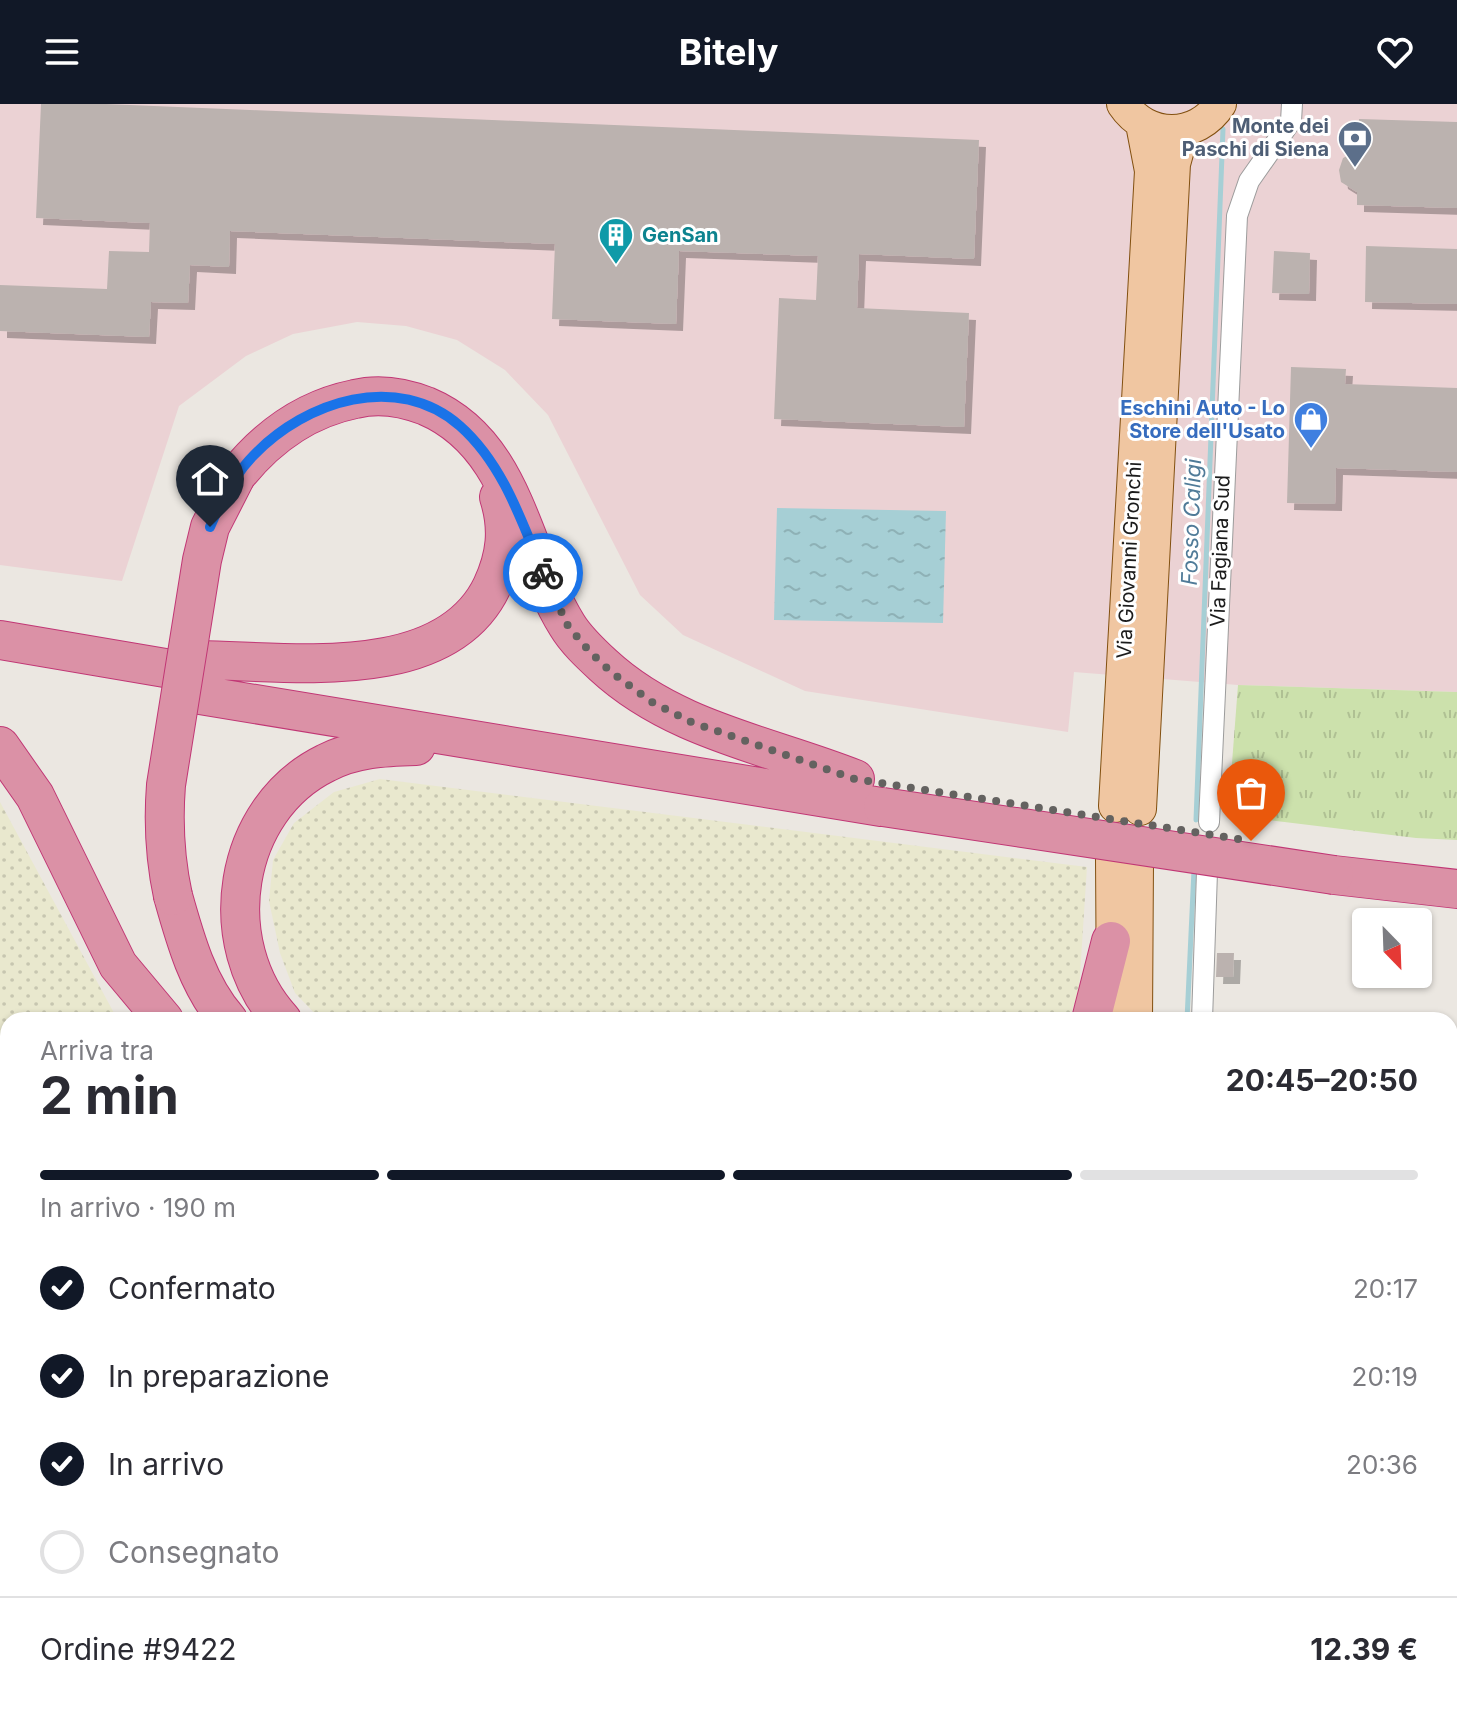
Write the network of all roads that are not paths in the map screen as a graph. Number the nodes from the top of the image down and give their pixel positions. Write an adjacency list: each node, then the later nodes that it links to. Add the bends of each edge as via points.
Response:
1 (1292, 104): 12 (street, Via Fagiana Sud, via 1291,121 1249,181 1237,216)
2 (1221, 105): 4 (main road)
3 (1133, 114): 4 (main road, via 1163,131); 4 (main road, Via Giovanni Gronchi, via 1151,171 1128,808 1174,164)
4 (1183, 131)
5 (487, 456): 8 (highway, via 506,525 502,564 478,607 443,638 378,658); 11 (highway, via 519,514 564,619 611,672 691,722); 19 (highway, bridge, via 457,423 399,397 333,404 273,437 236,476 210,527 166,785 165,835 183,932)
6 (0, 640): 8 (highway)
7 (0, 664): 8 (highway)
8 (184, 674): 10 (highway); 11 (highway)
9 (0, 746): 18 (highway, via 35,796 118,965)
10 (520, 748): 11 (highway); 20 (highway, via 373,748 325,763 281,797 257,832 239,900 243,946)
11 (876, 790): 13 (highway, bridge)
12 (1209, 822)
13 (1335, 863): 14 (highway); 16 (highway)
14 (1457, 867)
15 (1207, 872): 24 (street)
16 (1457, 889)
17 (1111, 941): 21 (highway); 22 (main road); 23 (main road, via 1125,860)
18 (157, 1012)
19 (222, 1012)
20 (274, 1012)
21 (1093, 1012)
22 (1113, 1012)
23 (1135, 1012)
24 (1202, 1012)

